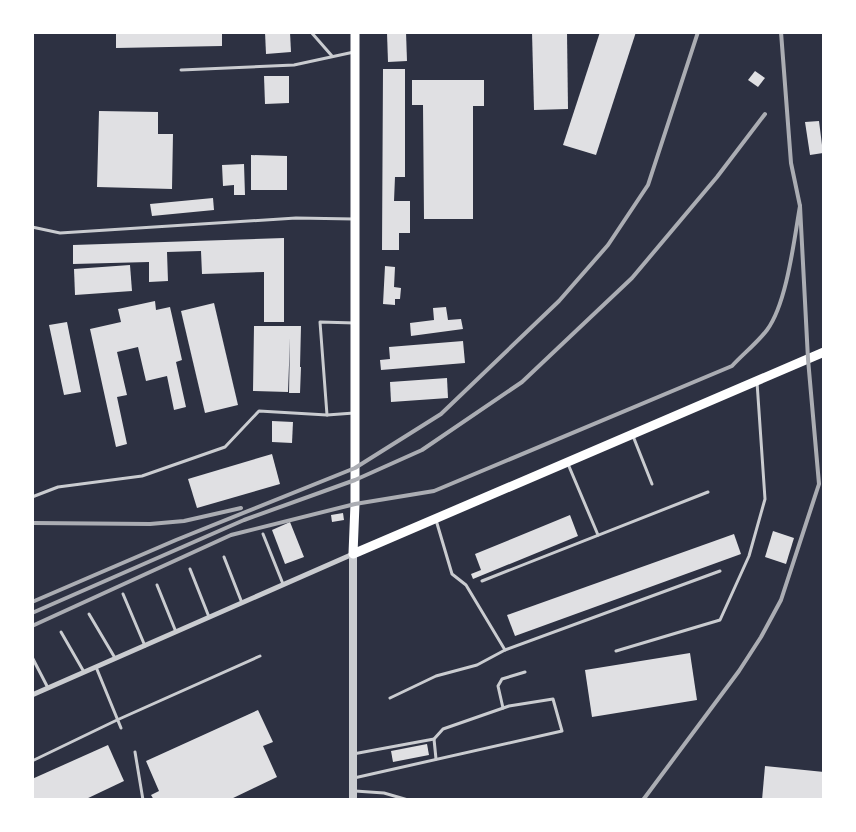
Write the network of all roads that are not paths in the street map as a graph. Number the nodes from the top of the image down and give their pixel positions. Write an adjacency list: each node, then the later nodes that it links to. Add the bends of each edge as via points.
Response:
1 (311, 32): 4 (lane)
2 (355, 32): 3 (main road)
3 (355, 52): 4 (lane); 6 (main road)
4 (332, 57): 5 (lane, via 294,65)
5 (181, 70)
6 (355, 219): 7 (lane, via 296,218 60,233); 8 (main road)
7 (32, 227)
8 (355, 323): 11 (main road); 12 (lane, via 320,322)
9 (824, 352): 10 (main road)
10 (757, 381): 13 (main road); 36 (lane, via 765,499 749,556 720,620)
11 (355, 413): 12 (lane); 21 (main road)
12 (327, 415): 17 (lane, via 259,411 225,447 142,476 58,487)
13 (632, 435): 14 (main road); 15 (lane)
14 (568, 462): 18 (main road); 20 (lane)
15 (652, 484)
16 (708, 492): 20 (lane)
17 (32, 496)
18 (435, 519): 21 (main road); 35 (lane, via 452,574 466,585)
19 (263, 534): 27 (lane)
20 (598, 535): 25 (lane)
21 (353, 554): 27 (street); 51 (street)
22 (224, 557): 29 (lane)
23 (190, 569): 31 (lane)
24 (720, 572): 35 (lane)
25 (482, 581)
26 (157, 585): 33 (lane)
27 (283, 585): 29 (street)
28 (124, 594): 34 (lane)
29 (242, 603): 31 (street)
30 (89, 614): 39 (lane)
31 (209, 617): 33 (street)
32 (61, 632): 41 (lane)
33 (176, 632): 34 (street)
34 (144, 646): 39 (street)
35 (505, 650): 45 (lane, via 477,665 436,676)
36 (616, 651)
37 (260, 656): 47 (lane)
38 (32, 657): 43 (lane)
39 (115, 658): 40 (street)
40 (96, 667): 41 (street); 47 (lane)
41 (84, 672): 43 (street)
42 (526, 672): 46 (lane, via 502,679 498,686)
43 (48, 688): 44 (street)
44 (32, 695)
45 (390, 698)
46 (503, 708): 49 (lane, via 443,729); 52 (lane, via 553,699 562,731)
47 (117, 720): 48 (lane); 53 (lane)
48 (121, 728)
49 (434, 738): 51 (lane); 52 (lane)
50 (136, 752): 56 (lane)
51 (353, 754): 54 (street)
52 (436, 760): 54 (lane)
53 (32, 761)
54 (353, 778): 55 (street)
55 (353, 795): 57 (lane, via 384,793)
56 (143, 800)
57 (408, 800)

